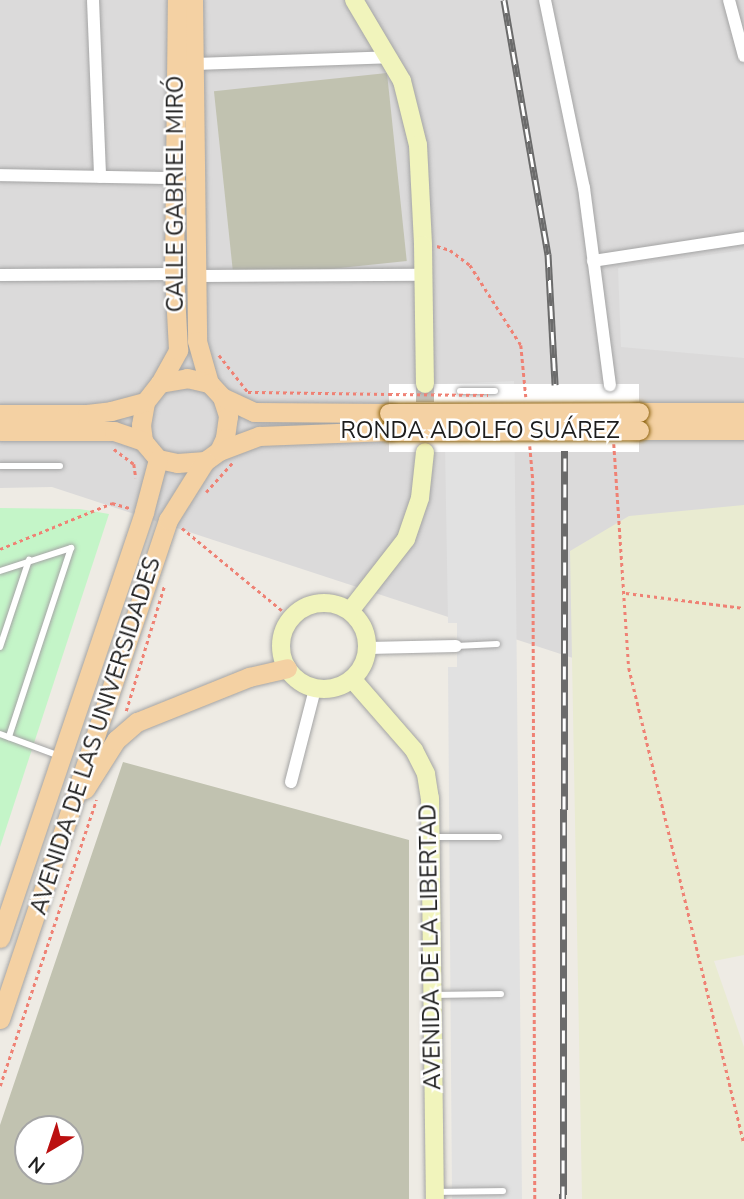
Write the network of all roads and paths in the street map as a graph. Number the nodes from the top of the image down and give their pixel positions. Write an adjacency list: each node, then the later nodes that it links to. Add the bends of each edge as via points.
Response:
1 (93, 0): 11 (street)
2 (177, 0): 12 (main road, CALLE GABRIEL MIRÓ)
3 (193, 0): 9 (main road, CALLE GABRIEL MIRÓ)
4 (354, 0): 8 (main road)
5 (545, 0): 15 (street, via 584,188)
6 (729, 0): 7 (street)
7 (744, 56)
8 (390, 57): 9 (street); 14 (main road, via 412,113 418,145)
9 (194, 64): 19 (main road, CALLE GABRIEL MIRÓ)
10 (0, 174): 11 (street)
11 (100, 177): 12 (street)
12 (175, 178): 16 (main road, CALLE GABRIEL MIRÓ)
13 (744, 238): 15 (street)
14 (424, 245): 18 (main road); 28 (path, via 450,250 470,265 521,345)
15 (593, 261): 23 (street)
16 (174, 274): 17 (street); 21 (main road, CALLE GABRIEL MIRÓ, via 178,350)
17 (0, 275)
18 (423, 275): 19 (street); 22 (main road)
19 (197, 276): 20 (main road, CALLE GABRIEL MIRÓ)
20 (199, 347): 24 (main road, CALLE GABRIEL MIRÓ); 30 (path, via 212,346 247,391)
21 (160, 383): 24 (main road, via 187,378); 27 (main road)
22 (425, 384)
23 (610, 385)
24 (215, 390): 30 (main road, RONDA ADOLFO SUÁREZ, via 254,411); 40 (main road, via 228,416)
25 (495, 390): 26 (lane)
26 (460, 391)
27 (145, 402): 31 (main road, via 87,414); 36 (main road)
28 (526, 406)
29 (744, 412): 32 (main road, RONDA ADOLFO SUÁREZ)
30 (389, 413): 32 (main road, RONDA ADOLFO SUÁREZ, bridge); 40 (main road, RONDA ADOLFO SUÁREZ, via 259,436)
31 (0, 414)
32 (639, 421): 33 (main road, RONDA ADOLFO SUÁREZ)
33 (744, 430)
34 (0, 431): 36 (main road, via 114,430)
35 (614, 435): 50 (path)
36 (144, 441): 41 (main road)
37 (530, 443): 75 (path)
38 (113, 448): 44 (path, via 134,464)
39 (425, 452): 52 (main road, via 420,498 407,538)
40 (212, 456): 41 (main road, via 177,463); 65 (main road, AVENIDA DE LAS UNIVERSIDADES, via 168,520)
41 (158, 459): 63 (main road, AVENIDA DE LAS UNIVERSIDADES)
42 (0, 466): 43 (lane)
43 (60, 466)
44 (136, 485)
45 (123, 519): 47 (path, via 127,507 112,503)
46 (183, 529): 53 (path)
47 (0, 549)
48 (29, 560): 49 (lane); 56 (lane); 62 (lane, via 71,548)
49 (0, 571)
50 (624, 593): 51 (path); 72 (path, via 629,668)
51 (744, 608)
52 (350, 611): 53 (main road, via 319,603); 57 (main road, via 363,628)
53 (291, 618): 58 (main road, via 281,642)
54 (497, 645): 55 (lane)
55 (456, 646): 57 (street)
56 (0, 647)
57 (368, 648): 59 (main road)
58 (287, 668): 60 (main road, via 294,678); 65 (main road, via 249,677 137,722 116,740)
59 (353, 680): 60 (main road, via 328,690); 67 (main road, AVENIDA DE LA LIBERTAD, via 414,750 426,774)
60 (315, 689): 64 (street)
61 (0, 734): 62 (lane)
62 (9, 737): 63 (lane)
63 (62, 758): 68 (main road, AVENIDA DE LAS UNIVERSIDADES)
64 (291, 782)
65 (73, 807): 71 (main road, AVENIDA DE LAS UNIVERSIDADES)
66 (499, 836): 67 (lane)
67 (431, 838): 69 (main road, AVENIDA DE LA LIBERTAD)
68 (0, 938)
69 (432, 995): 70 (lane); 74 (main road, AVENIDA DE LA LIBERTAD)
70 (501, 995)
71 (0, 1019)
72 (744, 1142)
73 (503, 1191): 74 (lane)
74 (435, 1196)
75 (535, 1199)

